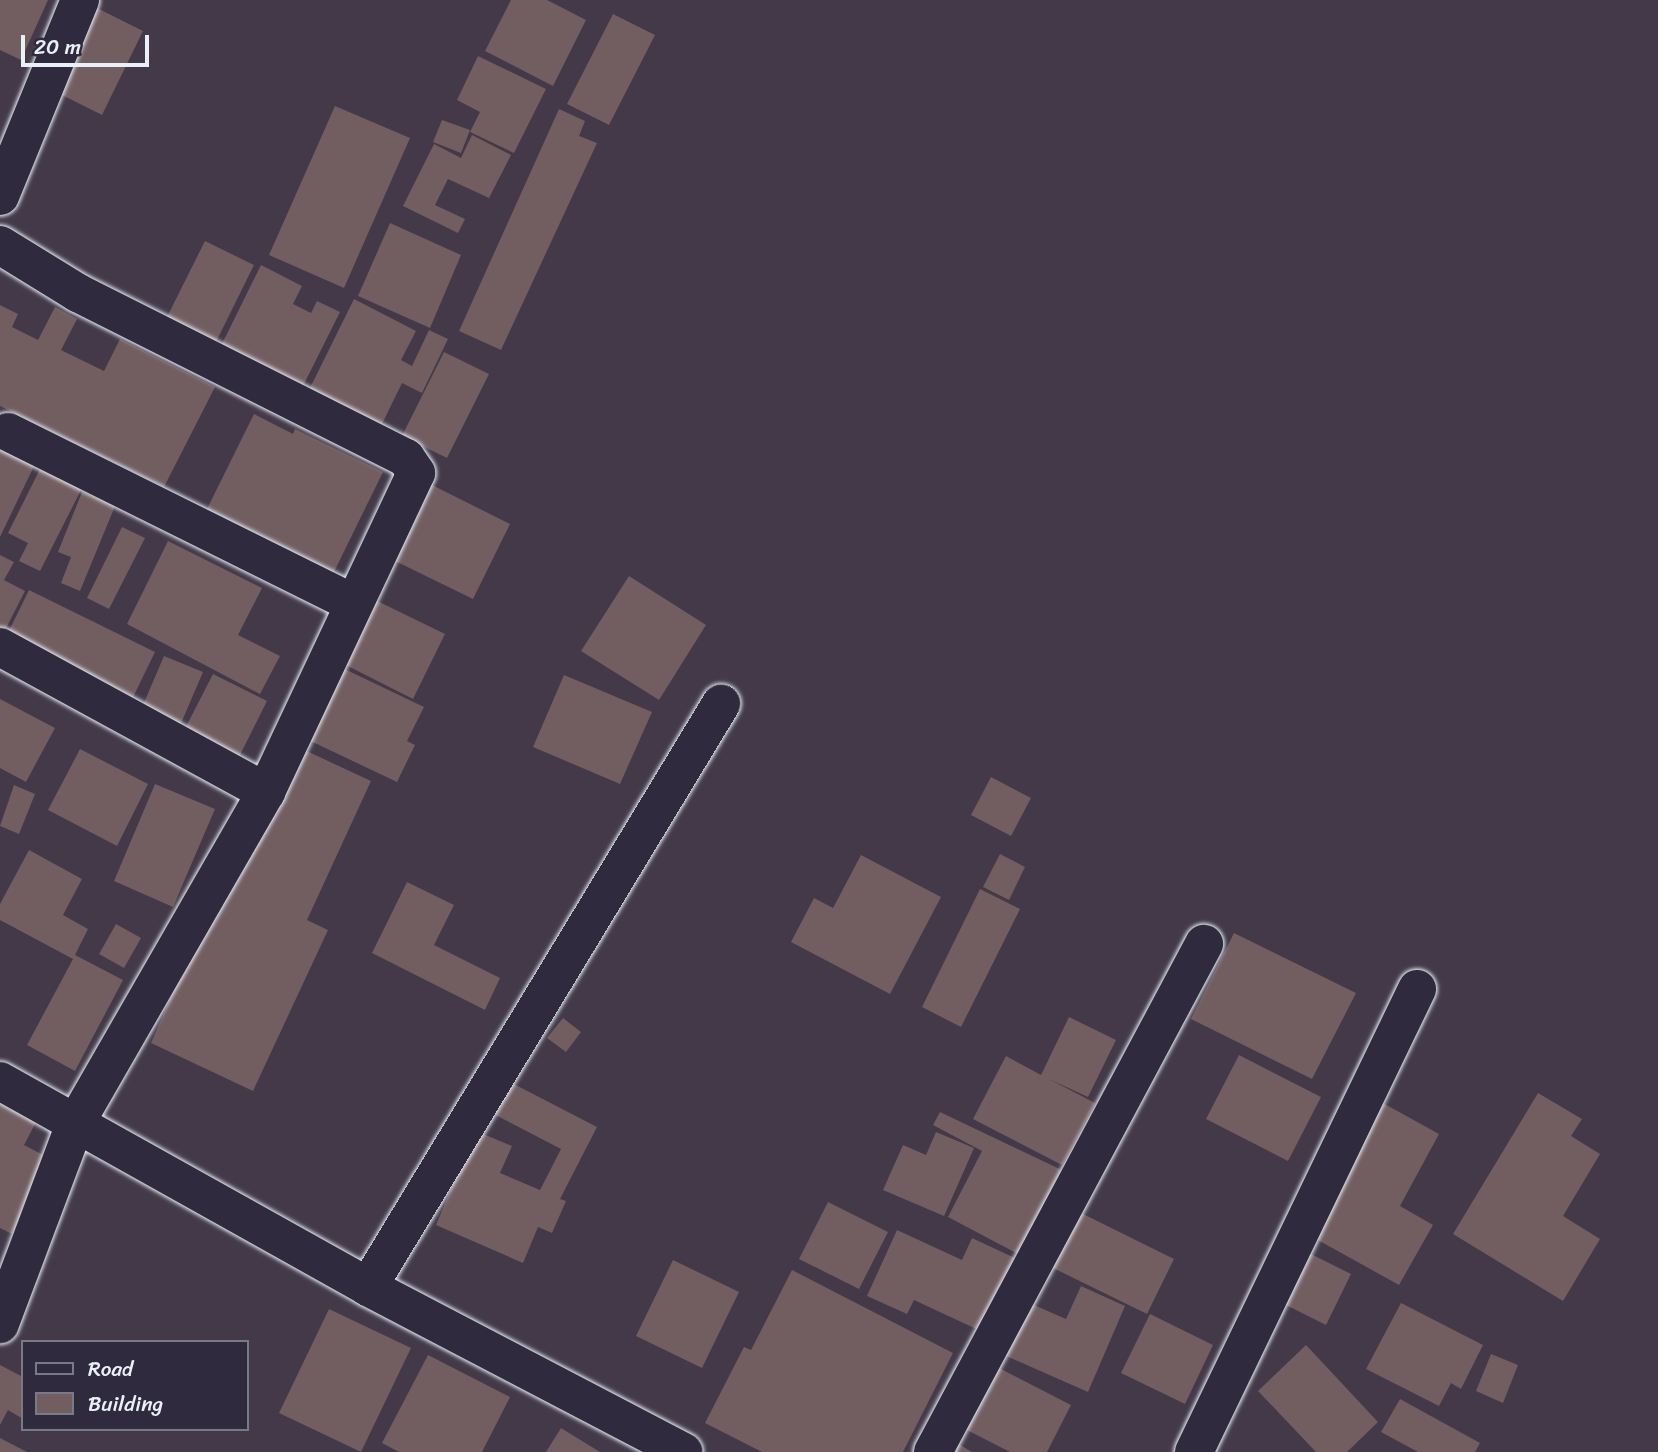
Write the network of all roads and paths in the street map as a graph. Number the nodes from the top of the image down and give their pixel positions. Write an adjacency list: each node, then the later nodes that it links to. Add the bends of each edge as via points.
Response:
1 (80, 0): 2 (street)
2 (0, 196)
3 (0, 245): 5 (street, via 78,293 407,458 416,473)
4 (8, 432): 5 (street)
5 (354, 604): 8 (street)
6 (0, 647): 8 (street)
7 (721, 704): 13 (street)
8 (266, 792): 12 (street)
9 (1204, 944): 16 (street)
10 (1417, 989): 17 (street)
11 (0, 1080): 12 (street)
12 (75, 1124): 13 (street); 14 (street)
13 (368, 1287): 15 (street)
14 (0, 1324)
15 (682, 1452)
16 (933, 1452)
17 (1194, 1452)

